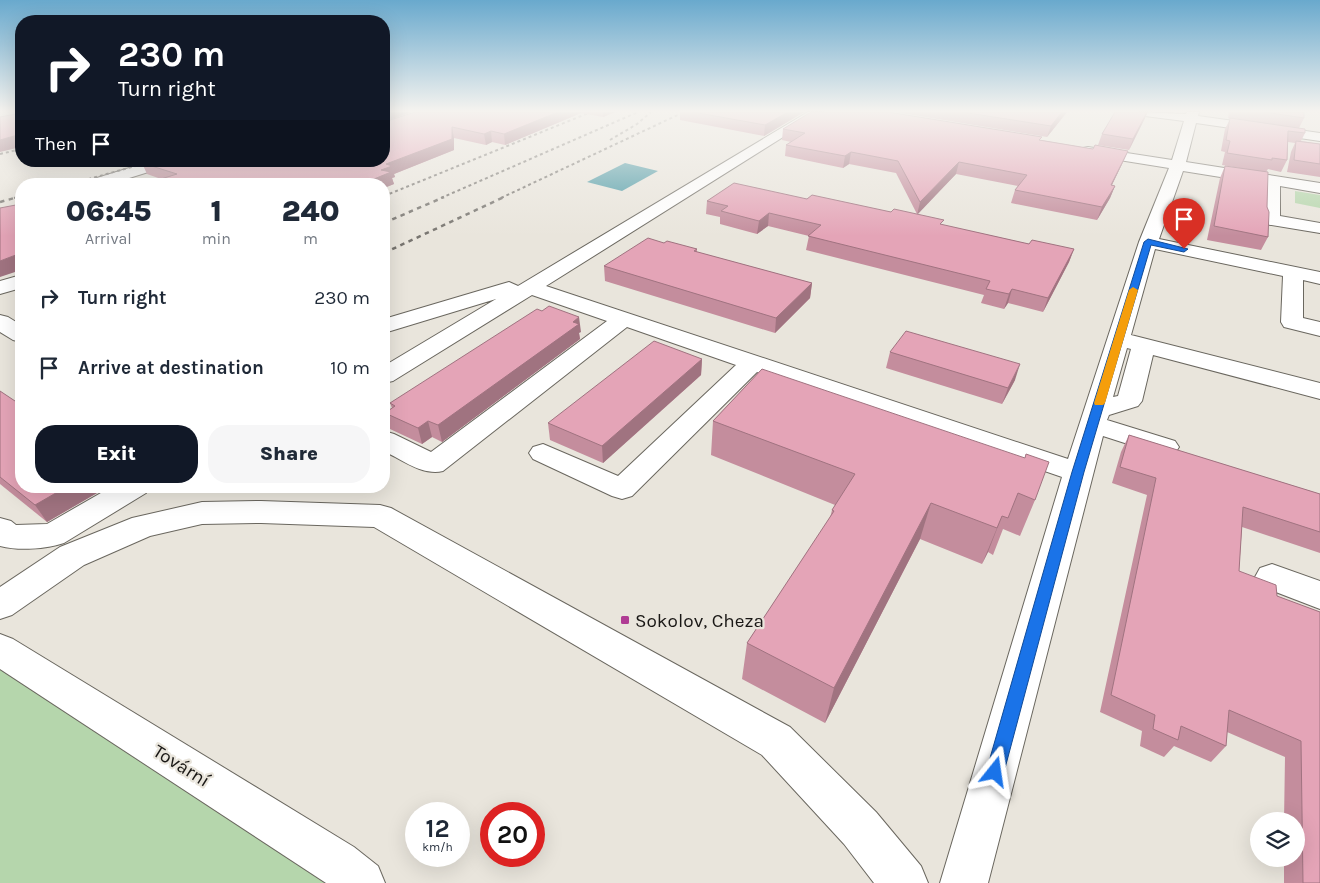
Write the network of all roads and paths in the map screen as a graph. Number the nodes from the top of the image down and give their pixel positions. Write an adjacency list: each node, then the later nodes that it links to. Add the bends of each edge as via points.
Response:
1 (749, 153): 13 (street)
2 (1102, 153): 4 (street)
3 (1182, 153): 4 (street)
4 (1178, 166): 7 (street); 10 (street)
5 (149, 167): 6 (street)
6 (113, 178)
7 (1272, 180): 8 (street); 9 (street, via 1271,220)
8 (1320, 188)
9 (1320, 228)
10 (1148, 242): 11 (street); 22 (street)
11 (1293, 272): 12 (street); 19 (street, via 1292,322)
12 (1320, 278)
13 (537, 282): 16 (street); 18 (street); 24 (street)
14 (15, 283): 15 (street)
15 (0, 288)
16 (624, 319): 25 (street); 29 (street, via 432,464)
17 (0, 322): 21 (street)
18 (390, 326)
19 (1320, 329)
20 (390, 330): 24 (street)
21 (15, 331)
22 (1118, 339): 23 (street); 28 (street)
23 (1144, 346): 27 (street); 28 (street, via 1129,401)
24 (433, 347): 26 (street)
25 (753, 362): 30 (street, via 622,489); 32 (street)
26 (390, 372)
27 (1320, 391)
28 (1095, 417): 31 (street); 32 (street)
29 (390, 444)
30 (543, 453)
31 (1188, 454)
32 (1078, 472): 41 (street)
33 (124, 493): 34 (street, via 53,535 9,537)
34 (0, 530)
35 (1272, 577): 36 (street)
36 (1320, 595)
37 (0, 605): 40 (street, via 72,556 143,526 202,513 380,516 776,741 860,828)
38 (0, 650): 39 (street, Tovární, via 338,864)
39 (361, 883)
40 (904, 883)
41 (964, 883)

